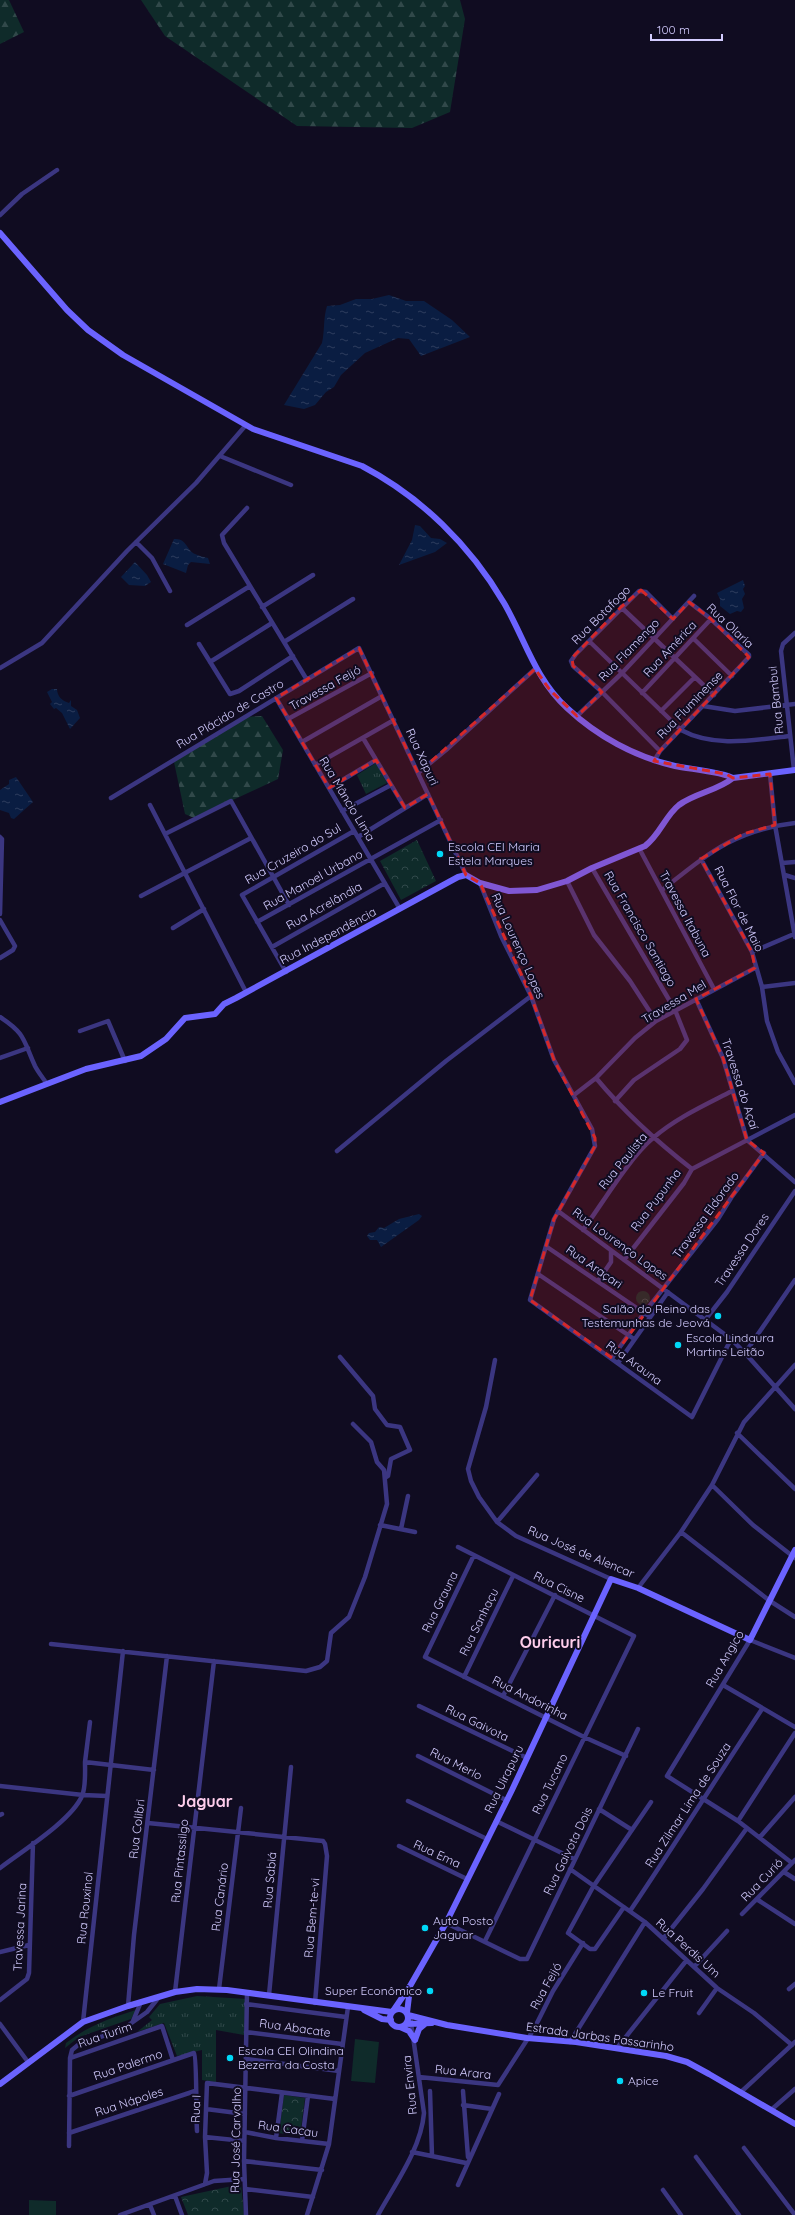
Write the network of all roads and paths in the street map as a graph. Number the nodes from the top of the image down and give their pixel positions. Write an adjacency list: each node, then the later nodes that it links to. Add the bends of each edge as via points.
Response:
1 (57, 170): 2 (street, via 22,194)
2 (0, 215)
3 (0, 233): 4 (street, via 67,310 105,343 156,375)
4 (246, 425): 5 (street); 33 (street, via 266,435 362,466 378,474 429,511 465,548 500,597)
5 (220, 456): 6 (street); 8 (street)
6 (290, 485)
7 (247, 508): 10 (street, via 222,534 224,543)
8 (136, 542): 11 (street, via 152,558); 32 (street, via 42,643)
9 (313, 575): 15 (street)
10 (250, 586): 15 (street); 20 (street)
11 (170, 591)
12 (694, 596): 14 (street, Rua Flamengo)
13 (353, 599): 25 (street)
14 (689, 602): 17 (street, Rua Flamengo); 18 (street, Rua Olaria)
15 (262, 607): 19 (street)
16 (621, 607): 17 (street, Rua Botafogo, via 639,591 644,590); 22 (street); 24 (street, Rua Botafogo)
17 (673, 619): 22 (street, Rua Flamengo)
18 (711, 619): 23 (street, Rua América); 31 (street, Rua Olaria, via 749,655)
19 (272, 623): 25 (street); 30 (street)
20 (187, 625)
21 (795, 633): 45 (street, Rua Bambui, via 781,648)
22 (654, 639): 29 (street); 35 (street, Rua Flamengo)
23 (694, 639): 29 (street, Rua América); 36 (street)
24 (589, 641): 35 (street); 39 (street, Rua Botafogo, via 572,658 573,666)
25 (284, 642): 28 (street)
26 (199, 644): 30 (street)
27 (360, 648): 34 (street, Rua Xapuri); 38 (street, Rua Plácido de Castro)
28 (293, 656): 30 (street, via 235,694 230,694); 38 (street)
29 (675, 658): 37 (street); 40 (street, Rua América)
30 (210, 662)
31 (742, 665): 36 (street, Rua Fluminense)
32 (0, 668)
33 (535, 669): 48 (street, via 550,690); 60 (street)
34 (372, 673): 42 (street, Rua Xapuri); 49 (street, Travessa Feijó)
35 (622, 673): 39 (street, Rua Flamengo); 40 (street)
36 (732, 676): 41 (street, Rua Fluminense)
37 (695, 678): 41 (street); 47 (street)
38 (307, 680): 43 (street, Rua Plácido de Castro)
39 (602, 692): 48 (street, Rua Flamengo); 55 (street)
40 (642, 693): 47 (street)
41 (714, 695): 46 (street, Rua Fluminense)
42 (382, 696): 50 (street, Rua Xapuri); 54 (street)
43 (276, 698): 49 (street, Rua Mâncio Lima); 66 (street, Rua Plácido de Castro)
44 (795, 704): 45 (street)
45 (787, 705): 46 (street, via 736,711); 52 (street, Rua Bambui)
46 (703, 706): 51 (street, Rua Fluminense)
47 (661, 711): 51 (street)
48 (577, 716): 57 (street, via 621,746)
49 (288, 719): 54 (street, Rua Mâncio Lima)
50 (394, 720): 53 (street); 60 (street, Rua Xapuri)
51 (681, 730): 52 (street, via 702,739 745,742); 55 (street, Rua Fluminense)
52 (790, 736): 59 (street, Rua Bambui)
53 (363, 738): 56 (street); 58 (street)
54 (302, 742): 58 (street, Rua Mâncio Lima)
55 (660, 751): 57 (street, Rua Fluminense)
56 (376, 760): 63 (street); 64 (street)
57 (654, 761): 62 (street, via 707,773 726,774)
58 (315, 765): 64 (street, Rua Mâncio Lima)
59 (795, 770): 61 (street)
60 (418, 772): 65 (street, Rua Xapuri)
61 (770, 774): 62 (street); 72 (street)
62 (733, 778): 78 (street, via 726,784 680,804 656,835)
63 (391, 785): 68 (street); 69 (street)
64 (329, 788): 69 (street, Rua Mâncio Lima)
65 (428, 794): 68 (street, Rua Cruzeiro do Sul); 70 (street, Rua Xapuri)
66 (111, 798)
67 (150, 805): 74 (street)
68 (405, 808): 76 (street, Rua Cruzeiro do Sul)
69 (342, 811): 73 (street, Rua Mâncio Lima)
70 (441, 820): 80 (street, Rua Manoel Urbano); 85 (street, Rua Xapuri)
71 (795, 823): 72 (street)
72 (775, 825): 79 (street, via 732,839); 81 (street)
73 (354, 831): 76 (street, Rua Mâncio Lima); 87 (street, Rua Cruzeiro do Sul)
74 (165, 834): 77 (street, via 231,801); 84 (street)
75 (0, 837): 96 (street)
76 (358, 837): 80 (street, Rua Mâncio Lima)
77 (251, 838): 84 (street); 87 (street)
78 (639, 848): 83 (street); 92 (street, Travessa Itabuna)
79 (701, 858): 92 (street); 104 (street, Rua Flor de Maio)
80 (371, 860): 91 (street, Rua Mâncio Lima); 94 (street, Rua Manoel Urbano)
81 (782, 862): 82 (street); 86 (street)
82 (795, 862)
83 (592, 868): 89 (street); 114 (street, Rua Francisco Santiago)
84 (186, 872): 93 (street); 97 (street)
85 (466, 875): 90 (street); 95 (street, Rua Independência)
86 (785, 875): 88 (street); 102 (street)
87 (273, 877): 94 (street); 100 (street, Rua Cruzeiro do Sul, via 242,895)
88 (795, 878)
89 (567, 881): 90 (street, via 523,892); 116 (street, via 594,936 630,981)
90 (480, 883): 112 (street, Rua Lourenço Lopes, via 501,936)
91 (385, 884): 95 (street, Rua Mâncio Lima); 103 (street, Rua Acrelândia)
92 (662, 890): 110 (street, Travessa Itabuna)
93 (141, 896)
94 (289, 905): 100 (street, Rua Manoel Urbano)
95 (400, 909): 107 (street, Rua Independência)
96 (0, 910): 98 (street)
97 (204, 910): 101 (street); 111 (street)
98 (0, 914)
99 (0, 920): 105 (street, via 15,946)
100 (257, 922): 103 (street)
101 (173, 928)
102 (795, 935): 104 (street)
103 (272, 947): 107 (street)
104 (752, 952): 106 (street, Rua Flor de Maio)
105 (0, 958)
106 (755, 968): 109 (street, Rua Flor de Maio); 110 (street, Travessa Mel)
107 (286, 972): 111 (street, Rua Independência)
108 (795, 983): 109 (street)
109 (762, 988): 122 (street, Rua Flor de Maio, via 767,1021 778,1052)
110 (714, 990): 113 (street, Travessa Mel)
111 (246, 992): 120 (street, Rua Independência, via 224,1004 215,1014 185,1018 146,1054)
112 (531, 996): 125 (street, Rua Lourenço Lopes, via 554,1060); 131 (street, via 446,1061)
113 (696, 999): 114 (street, Travessa Mel); 124 (street, Travessa do Açaí, via 723,1058)
114 (675, 1010): 116 (street, Travessa Mel); 126 (street, Rua Francisco Santiago, via 687,1040 685,1045 634,1080)
115 (0, 1017): 118 (street, via 17,1028)
116 (656, 1021): 121 (street, Travessa Mel, via 635,1038)
117 (80, 1031): 120 (street, via 108,1021)
118 (28, 1048): 119 (street); 123 (street, via 35,1066)
119 (0, 1058)
120 (125, 1061): 123 (street, via 99,1065)
121 (596, 1078): 125 (street, Travessa Mel); 126 (street)
122 (795, 1083)
123 (47, 1084): 127 (street)
124 (732, 1091): 129 (street, Rua Paulista); 130 (street, Travessa do Açaí)
125 (574, 1095): 136 (street, Rua Lourenço Lopes, via 592,1129 595,1146)
126 (615, 1101): 129 (street)
127 (0, 1102)
128 (795, 1115): 130 (street, Rua Pupunha)
129 (652, 1138): 133 (street); 137 (street, Rua Paulista)
130 (747, 1140): 132 (street, Travessa do Açaí); 133 (street, Rua Pupunha)
131 (337, 1151)
132 (764, 1153): 134 (street, Travessa do Açaí); 144 (street, Travessa Eldorado)
133 (692, 1168): 140 (street, Rua Pupunha, via 684,1183)
134 (795, 1182)
135 (795, 1191): 147 (street, Travessa Dores)
136 (558, 1211): 137 (street, Rua Lourenço Lopes); 138 (street)
137 (583, 1230): 139 (street, Rua Lourenço Lopes)
138 (547, 1247): 141 (street); 143 (street, Rua Araçari)
139 (611, 1251): 140 (street, Rua Lourenço Lopes); 143 (street, via 611,1262)
140 (624, 1260): 144 (street, Rua Lourenço Lopes)
141 (538, 1274): 148 (street); 153 (street, Rua Arauna, via 530,1300 533,1304)
142 (795, 1280): 151 (street)
143 (598, 1281): 145 (street, Rua Araçari)
144 (666, 1290): 145 (street); 146 (street); 147 (street, Rua Lourenço Lopes)
145 (644, 1314): 146 (street, Rua Araçari); 148 (street)
146 (650, 1317): 149 (street)
147 (705, 1320): 150 (street, Rua Lourenço Lopes)
148 (628, 1336): 149 (street); 153 (street)
149 (634, 1339): 155 (street)
150 (731, 1339): 151 (street, Rua Lourenço Lopes); 155 (street, Rua Arauna, via 692,1417)
151 (745, 1352): 157 (street, Rua Lourenço Lopes)
152 (340, 1357): 162 (street, via 373,1396 375,1409 387,1425 400,1427 410,1450 391,1459 388,1476)
153 (612, 1358): 155 (street, Rua Arauna)
154 (495, 1360): 166 (street, Rua José de Alencar, via 486,1407 468,1469 479,1497)
155 (618, 1363)
156 (795, 1365): 157 (street)
157 (775, 1387): 158 (street, Rua Lourenço Lopes); 160 (street)
158 (795, 1409)
159 (353, 1424): 162 (street, via 371,1442)
160 (737, 1433): 163 (street); 164 (street)
161 (537, 1475): 166 (street)
162 (385, 1478): 167 (street, via 387,1504)
163 (712, 1485): 170 (street); 172 (street, via 753,1525)
164 (795, 1489)
165 (408, 1496): 168 (street)
166 (497, 1522): 175 (street, Rua José de Alencar, via 529,1543)
167 (380, 1525): 168 (street); 188 (street, via 359,1595 348,1620 331,1633 327,1661 324,1665 306,1671)
168 (401, 1529): 169 (street)
169 (415, 1532)
170 (682, 1532): 176 (street); 178 (street)
171 (458, 1547): 173 (street, Rua Cisne)
172 (794, 1554): 178 (street, Rua Angico)
173 (474, 1555): 174 (street, Rua Cisne); 186 (street, Rua Grauna)
174 (513, 1576): 177 (street, Rua Cisne); 189 (street, Rua Sanhaçu)
175 (611, 1579): 176 (street, Rua José de Alencar); 179 (street, Rua Uirapuru)
176 (638, 1588): 182 (street, Rua José de Alencar)
177 (555, 1595): 179 (street, Rua Cisne); 191 (street)
178 (770, 1601): 180 (street); 182 (street, Rua Angico)
179 (594, 1616): 181 (street, Rua Cisne); 194 (street, Rua Uirapuru)
180 (795, 1617)
181 (634, 1636): 199 (street, Rua Tucano)
182 (750, 1640): 187 (street, Rua José de Alencar); 190 (street, Rua Angico)
183 (51, 1644): 184 (street)
184 (123, 1651): 185 (street); 204 (street, Rua Rouxinol)
185 (167, 1656): 188 (street); 206 (street, Rua Colibri)
186 (425, 1657): 189 (street, Rua Andorinha)
187 (795, 1658)
188 (214, 1660): 221 (street, Rua Pintassilgo)
189 (464, 1677): 191 (street, Rua Andorinha)
190 (723, 1685): 193 (street); 211 (street, Rua Angico, via 667,1776)
191 (503, 1696): 194 (street, Rua Andorinha)
192 (419, 1706): 202 (street, Rua Gaivota)
193 (762, 1709): 196 (street); 211 (street, Rua Zilmar Lima de Souza)
194 (545, 1717): 199 (street, Rua Andorinha); 202 (street, Rua Uirapuru)
195 (90, 1722): 203 (street)
196 (795, 1727)
197 (638, 1729): 201 (street, Rua Gaivota Dois)
198 (795, 1733): 218 (street)
199 (584, 1737): 201 (street, Rua Andorinha); 227 (street, Rua Tucano)
200 (418, 1756): 212 (street, Rua Merlo)
201 (626, 1756): 216 (street, Rua Gaivota Dois)
202 (526, 1758): 212 (street, Rua Uirapuru)
203 (85, 1762): 204 (street); 208 (street)
204 (111, 1765): 206 (street); 209 (street, Rua Rouxinol)
205 (291, 1767): 224 (street, Rua Sabiá)
206 (154, 1770): 219 (street, Rua Colibri)
207 (0, 1786): 208 (street)
208 (83, 1795): 209 (street); 228 (street, via 74,1809)
209 (107, 1796): 275 (street, Rua Rouxinol)
210 (795, 1797): 225 (street)
211 (703, 1799): 218 (street); 240 (street, Rua Zilmar Lima de Souza)
212 (506, 1800): 217 (street, Rua Uirapuru)
213 (408, 1801): 226 (street)
214 (651, 1802): 222 (street)
215 (241, 1808): 223 (street, Rua Canário)
216 (600, 1809): 222 (street); 230 (street, Rua Gaivota Dois)
217 (496, 1821): 226 (street, Rua Uirapuru); 227 (street)
218 (738, 1821): 220 (street)
219 (148, 1823): 221 (street); 266 (street, Rua Colibri)
220 (747, 1828): 225 (street); 246 (street)
221 (193, 1829): 223 (street); 258 (street, Rua Pintassilgo)
222 (632, 1830): 237 (street)
223 (237, 1834): 224 (street); 256 (street, Rua Canário)
224 (284, 1837): 260 (street, Rua Sabiá); 264 (street, Rua Bem-te-vi, via 318,1840 325,1844 327,1856)
225 (760, 1837): 231 (street)
226 (487, 1839): 235 (street, Rua Uirapuru)
227 (534, 1839): 230 (street); 247 (street, Rua Tucano)
228 (33, 1843): 232 (street); 249 (street, Travessa Jarina)
229 (399, 1846): 235 (street, Rua Ema)
230 (574, 1859): 233 (street, Rua Gaivota Dois)
231 (794, 1862): 234 (street, Rua Curió)
232 (0, 1868)
233 (570, 1869): 237 (street, Rua Perdis Um); 247 (street, Rua Gaivota Dois, via 527,1959 520,1959)
234 (784, 1872): 236 (street); 238 (street, Rua Curió)
235 (467, 1879): 242 (street, Rua Uirapuru)
236 (795, 1879)
237 (593, 1887): 239 (street, Rua Perdis Um); 248 (street, via 568,1933)
238 (758, 1900): 241 (street, Rua Curió); 244 (street)
239 (624, 1907): 240 (street, Rua Perdis Um); 248 (street, via 599,1945 590,1949)
240 (630, 1911): 243 (street, Rua Perdis Um)
241 (742, 1914)
242 (446, 1922): 247 (street); 254 (street, Rua Uirapuru)
243 (645, 1922): 246 (street, Rua Perdis Um); 283 (street)
244 (795, 1924)
245 (727, 1931): 252 (street)
246 (663, 1939): 251 (street, Rua Perdis Um)
247 (485, 1941)
248 (583, 1943): 281 (street, Rua Feijó)
249 (29, 1945): 250 (street); 262 (street, Travessa Jarina, via 27,1979)
250 (0, 1952)
251 (686, 1960): 252 (street, Rua Perdis Um); 286 (street)
252 (694, 1967): 255 (street, Rua Perdis Um)
253 (795, 1984): 257 (street)
254 (410, 1986): 269 (street, Rua Uirapuru); 271 (street, Rua Uirapuru)
255 (717, 1988): 270 (street); 284 (street, Rua Perdis Um)
256 (219, 1989): 258 (street); 259 (street)
257 (789, 1989)
258 (175, 1992): 261 (street)
259 (247, 1993): 260 (street); 265 (street, Rua José Carvalho)
260 (269, 1995): 264 (street)
261 (161, 1996): 263 (street); 274 (street, via 147,2012)
262 (0, 2000)
263 (140, 2002): 266 (street); 274 (street)
264 (315, 2003): 267 (street)
265 (246, 2004): 272 (street); 280 (street, Rua José Carvalho)
266 (128, 2006): 275 (street)
267 (348, 2007): 268 (street); 272 (street)
268 (361, 2009): 269 (street); 273 (street, via 382,2019)
269 (393, 2012): 271 (street, via 399,2009); 273 (street)
270 (700, 2013)
271 (408, 2014): 276 (street, Estrada Jarbas Passarinho); 279 (street)
272 (346, 2017): 285 (street)
273 (391, 2020): 279 (street, via 393,2024)
274 (133, 2021): 287 (street, via 123,2029 78,2045 72,2050)
275 (83, 2022): 290 (street)
276 (435, 2022): 278 (street, Estrada Jarbas Passarinho); 281 (street, Estrada Jarbas Passarinho)
277 (0, 2024): 290 (street)
278 (426, 2024): 279 (street, Estrada Jarbas Passarinho); 282 (street, via 419,2029)
279 (406, 2025): 282 (street, Rua Envira); 282 (street)
280 (246, 2032): 285 (street, Rua Abacate); 288 (street, Rua José Carvalho)
281 (527, 2038): 283 (street, Estrada Jarbas Passarinho); 292 (street, Rua Arara, via 498,2085)
282 (415, 2040): 292 (street, Rua Envira)
283 (570, 2042): 286 (street, Estrada Jarbas Passarinho)
284 (793, 2043): 299 (street)
285 (342, 2044): 291 (street)
286 (617, 2048): 299 (street, Estrada Jarbas Passarinho, via 687,2062)
287 (70, 2058): 289 (street, Rua Turim, via 162,2026); 302 (street, Rua Turim)
288 (246, 2059): 291 (street); 294 (street, Rua José Carvalho)
289 (172, 2060): 296 (street, Rua Palermo, via 194,2053 197,2060); 302 (street, Rua Palermo)
290 (28, 2062): 293 (street)
291 (339, 2071): 304 (street)
292 (419, 2077): 321 (street, Rua Envira, via 423,2124)
293 (0, 2084)
294 (247, 2087): 300 (street); 306 (street, Rua I, via 208,2083); 309 (street, Rua José Carvalho)
295 (795, 2089): 308 (street)
296 (195, 2091): 311 (street); 313 (street, Rua Nápoles)
297 (430, 2091): 322 (street)
298 (463, 2092): 305 (street)
299 (741, 2092): 308 (street, Estrada Jarbas Passarinho)
300 (282, 2093): 303 (street); 315 (street)
301 (499, 2094): 307 (street)
302 (69, 2096): 313 (street, Rua Turim)
303 (308, 2096): 304 (street); 317 (street)
304 (335, 2099): 318 (street)
305 (464, 2105): 307 (street); 324 (street)
306 (206, 2109): 309 (street); 314 (street, Rua I)
307 (492, 2109): 324 (street)
308 (771, 2110): 310 (street, Estrada Jarbas Passarinho)
309 (245, 2114): 312 (street, Rua José Carvalho)
310 (795, 2124)
311 (197, 2131)
312 (245, 2132): 315 (street, Rua Cacau); 316 (street, Rua José Carvalho)
313 (69, 2133): 319 (street, Rua Turim)
314 (205, 2136): 316 (street); 328 (street, Rua I)
315 (276, 2138): 317 (street, Rua Cacau)
316 (244, 2141): 325 (street, Rua José Carvalho)
317 (302, 2141): 318 (street, Rua Cacau)
318 (329, 2144): 326 (street)
319 (68, 2146)
320 (744, 2148): 343 (street)
321 (412, 2152): 322 (street); 340 (street, Rua Envira)
322 (432, 2156): 324 (street)
323 (696, 2157): 342 (street)
324 (468, 2160): 329 (street)
325 (244, 2161): 326 (street); 327 (street, Rua José Carvalho)
326 (322, 2170): 333 (street)
327 (244, 2179): 328 (street, via 226,2179); 330 (street, Rua José Carvalho)
328 (205, 2184): 332 (street)
329 (458, 2185)
330 (245, 2189): 333 (street); 338 (street, Rua José Carvalho)
331 (663, 2190): 341 (street)
332 (175, 2196): 334 (street); 337 (street)
333 (313, 2197): 339 (street)
334 (150, 2205): 335 (street); 336 (street)
335 (120, 2215)
336 (154, 2215)
337 (182, 2215)
338 (246, 2215)
339 (307, 2215)
340 (378, 2215)
341 (682, 2215)
342 (739, 2215)
343 (795, 2215)

